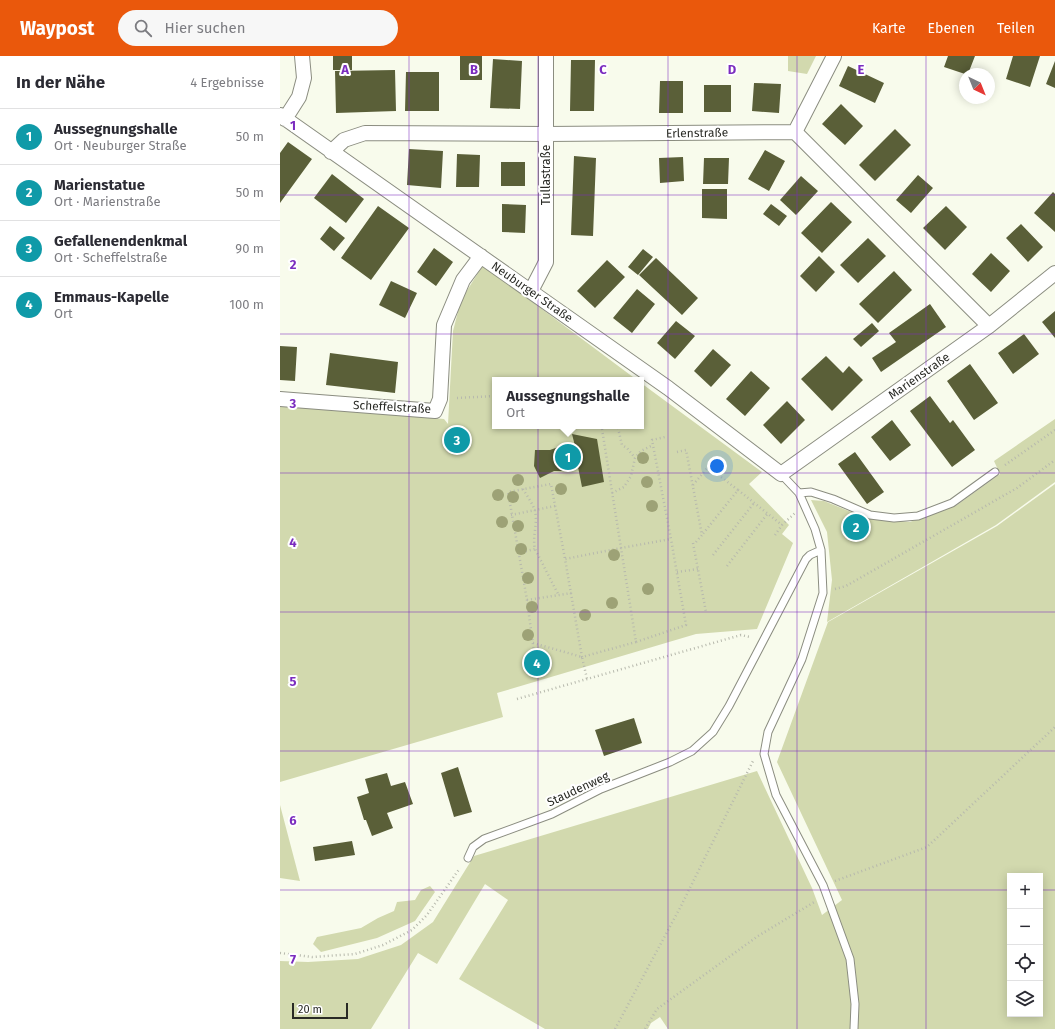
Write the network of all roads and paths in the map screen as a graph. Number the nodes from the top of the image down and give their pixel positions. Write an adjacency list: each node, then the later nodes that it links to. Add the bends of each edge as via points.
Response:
1 (302, 56): 4 (street, via 304,78 299,97)
2 (546, 56): 6 (street, Tullastraße)
3 (834, 56): 5 (street)
4 (283, 117): 7 (street, Neuburger Straße)
5 (795, 132): 6 (street, Erlenstraße); 11 (street)
6 (546, 134): 7 (street, Erlenstraße, via 366,133 344,140); 10 (street, Tullastraße, via 546,262)
7 (331, 152): 8 (street, Neuburger Straße)
8 (480, 256): 10 (street, Neuburger Straße); 14 (street, Scheffelstraße, via 463,280 444,326)
9 (1055, 274): 11 (street, Marienstraße)
10 (531, 291): 24 (street, Neuburger Straße, via 668,388)
11 (989, 326): 24 (street, Marienstraße)
12 (492, 396): 14 (path)
13 (280, 399): 14 (street, Scheffelstraße, via 435,411)
14 (440, 399)
15 (602, 429): 28 (path)
16 (618, 429): 21 (path, via 622,446)
17 (1055, 430): 23 (path)
18 (665, 436): 19 (path, via 652,440)
19 (653, 445): 21 (path, via 641,451); 39 (path)
20 (677, 452): 25 (path, via 686,450)
21 (635, 458): 28 (path, via 631,476 624,487)
22 (1055, 460): 50 (path, via 1017,488 846,586)
23 (995, 472): 29 (lane, via 952,503 918,516 894,518 870,514 811,492)
24 (781, 474): 29 (lane)
25 (693, 485): 27 (path, via 708,467); 37 (path)
26 (524, 489): 31 (path, via 551,484); 32 (path); 34 (path, via 508,492)
27 (738, 490): 30 (path); 37 (path)
28 (612, 493): 40 (path)
29 (798, 493): 42 (lane, via 815,529)
30 (754, 503): 33 (path); 44 (path)
31 (555, 506): 32 (path); 45 (path)
32 (535, 511): 34 (path); 41 (path)
33 (768, 513): 36 (path); 46 (path)
34 (511, 515): 43 (path)
35 (790, 517): 36 (path)
36 (782, 525): 38 (path)
37 (702, 535): 47 (path, via 695,543)
38 (775, 535)
39 (671, 539): 40 (path); 48 (path)
40 (621, 548): 45 (path); 55 (path)
41 (535, 549): 43 (path); 51 (path)
42 (821, 550): 50 (lane); 54 (lane, Staudenweg, via 806,559)
43 (518, 553): 52 (path)
44 (713, 555)
45 (565, 559): 49 (path)
46 (727, 566)
47 (698, 569): 48 (path); 53 (path)
48 (677, 572): 55 (path, via 686,626)
49 (572, 593): 51 (path); 58 (path)
50 (823, 593): 64 (lane, via 802,659 768,732 764,754 776,795)
51 (558, 594): 52 (path)
52 (527, 600): 56 (path)
53 (706, 612)
54 (764, 640): 59 (path, via 741,635); 63 (lane, Staudenweg, via 713,732 692,751 601,789 552,814 484,839 473,847)
55 (636, 642): 58 (path)
56 (533, 643): 57 (path); 58 (path)
57 (534, 652)
58 (582, 657): 59 (path)
59 (587, 679): 60 (path)
60 (517, 699)
61 (1055, 727): 64 (path, via 927,847)
62 (748, 770): 67 (path, via 681,906)
63 (468, 858): 66 (path, via 427,915 412,930 384,945 355,954 312,957)
64 (823, 885): 65 (lane)
65 (826, 895): 68 (path, via 758,936 657,1009); 69 (lane, via 850,960 855,1004)
66 (280, 953)
67 (615, 1029)
68 (645, 1029)
69 (854, 1029)

